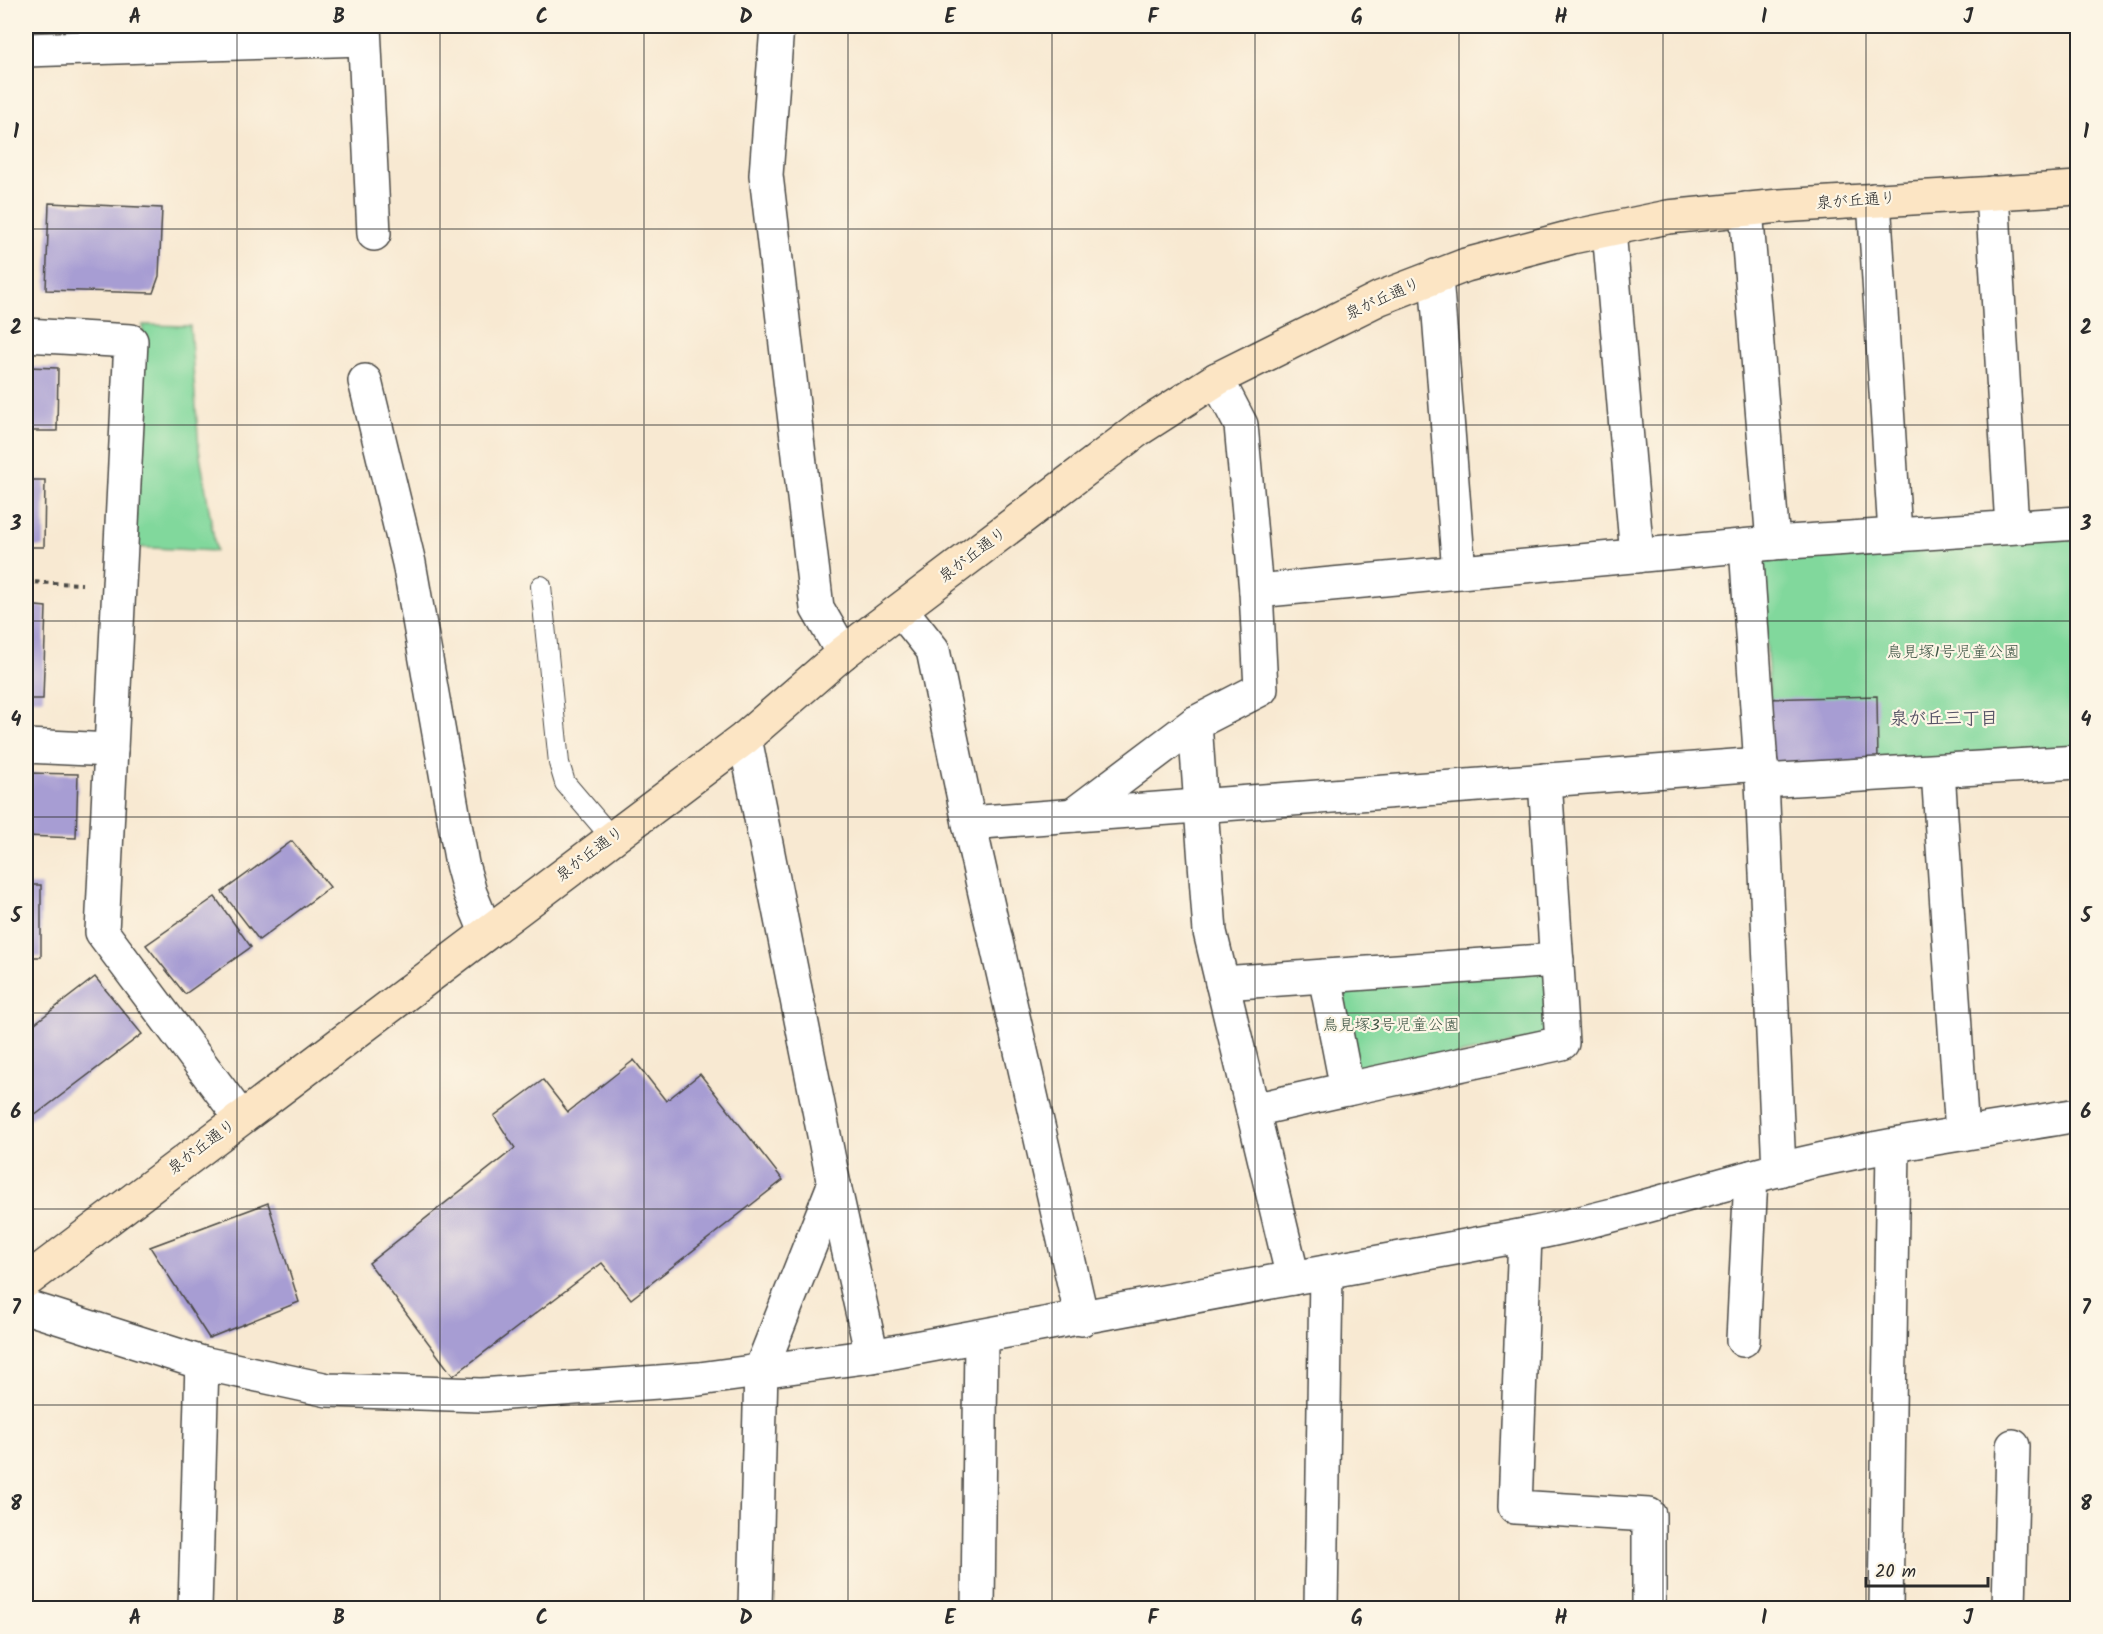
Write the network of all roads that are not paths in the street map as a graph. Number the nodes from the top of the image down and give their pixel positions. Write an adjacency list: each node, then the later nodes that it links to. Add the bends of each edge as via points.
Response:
1 (777, 26): 23 (street, via 766,175 817,608)
2 (364, 32): 3 (street); 9 (street)
3 (40, 41)
4 (2078, 188): 5 (street, 泉が丘通り)
5 (1992, 193): 6 (street, 泉が丘通り); 15 (street)
6 (1874, 200): 7 (street, 泉が丘通り); 16 (street)
7 (1746, 209): 8 (street, 泉が丘通り, via 1668,217); 17 (street)
8 (1609, 230): 10 (street, 泉が丘通り); 18 (street)
9 (374, 234)
10 (1436, 276): 12 (street, 泉が丘通り, via 1380,297); 19 (street)
11 (26, 335): 27 (street, via 131,341)
12 (1217, 379): 21 (street, via 1241,425); 22 (street, 泉が丘通り, via 1139,429)
13 (365, 381): 36 (street, via 411,574 462,864)
14 (2078, 523): 15 (street)
15 (2012, 527): 16 (street)
16 (1895, 534): 17 (street)
17 (1760, 545): 18 (street); 30 (street)
18 (1637, 556): 19 (street)
19 (1459, 572): 21 (street)
20 (541, 586): 35 (lane, via 559,763 565,783)
21 (1256, 591): 24 (street, via 1261,688)
22 (901, 610): 23 (street, 泉が丘通り); 34 (street, via 933,650)
23 (843, 653): 25 (street, 泉が丘通り)
24 (1195, 723): 32 (street); 33 (street)
25 (745, 738): 35 (street, 泉が丘通り); 47 (street)
26 (26, 746): 27 (street)
27 (111, 750): 43 (street, via 102,932)
28 (2078, 762): 29 (street)
29 (1938, 771): 30 (street); 44 (street)
30 (1762, 773): 31 (street); 46 (street)
31 (1545, 780): 32 (street); 37 (street)
32 (1199, 805): 33 (street); 39 (street, via 1209,932)
33 (1073, 815): 34 (street)
34 (969, 823): 53 (street)
35 (612, 838): 36 (street, 泉が丘通り)
36 (486, 932): 43 (street, 泉が丘通り)
37 (1557, 960): 38 (street); 40 (street, via 1562,1043)
38 (1324, 976): 39 (street); 40 (street)
39 (1222, 983): 41 (street)
40 (1347, 1089): 41 (street)
41 (1253, 1110): 50 (street)
42 (2078, 1115): 44 (street)
43 (241, 1118): 51 (street, 泉が丘通り)
44 (1962, 1134): 45 (street)
45 (1893, 1146): 46 (street); 65 (street)
46 (1765, 1174): 48 (street); 55 (street)
47 (834, 1185): 56 (street); 58 (street)
48 (1525, 1235): 49 (street); 64 (street, via 1515,1507 1649,1515)
49 (1326, 1272): 50 (street); 63 (street)
50 (1293, 1278): 53 (street)
51 (26, 1281)
52 (26, 1307): 57 (street)
53 (1082, 1319): 54 (street)
54 (981, 1337): 56 (street); 62 (street)
55 (1743, 1340)
56 (872, 1356): 58 (street)
57 (202, 1363): 58 (street, via 328,1390 481,1395 699,1379); 60 (street)
58 (761, 1370): 61 (street)
59 (2013, 1446): 66 (street)
60 (195, 1608)
61 (755, 1608)
62 (978, 1608)
63 (1321, 1608)
64 (1649, 1608)
65 (1886, 1608)
66 (2009, 1608)

